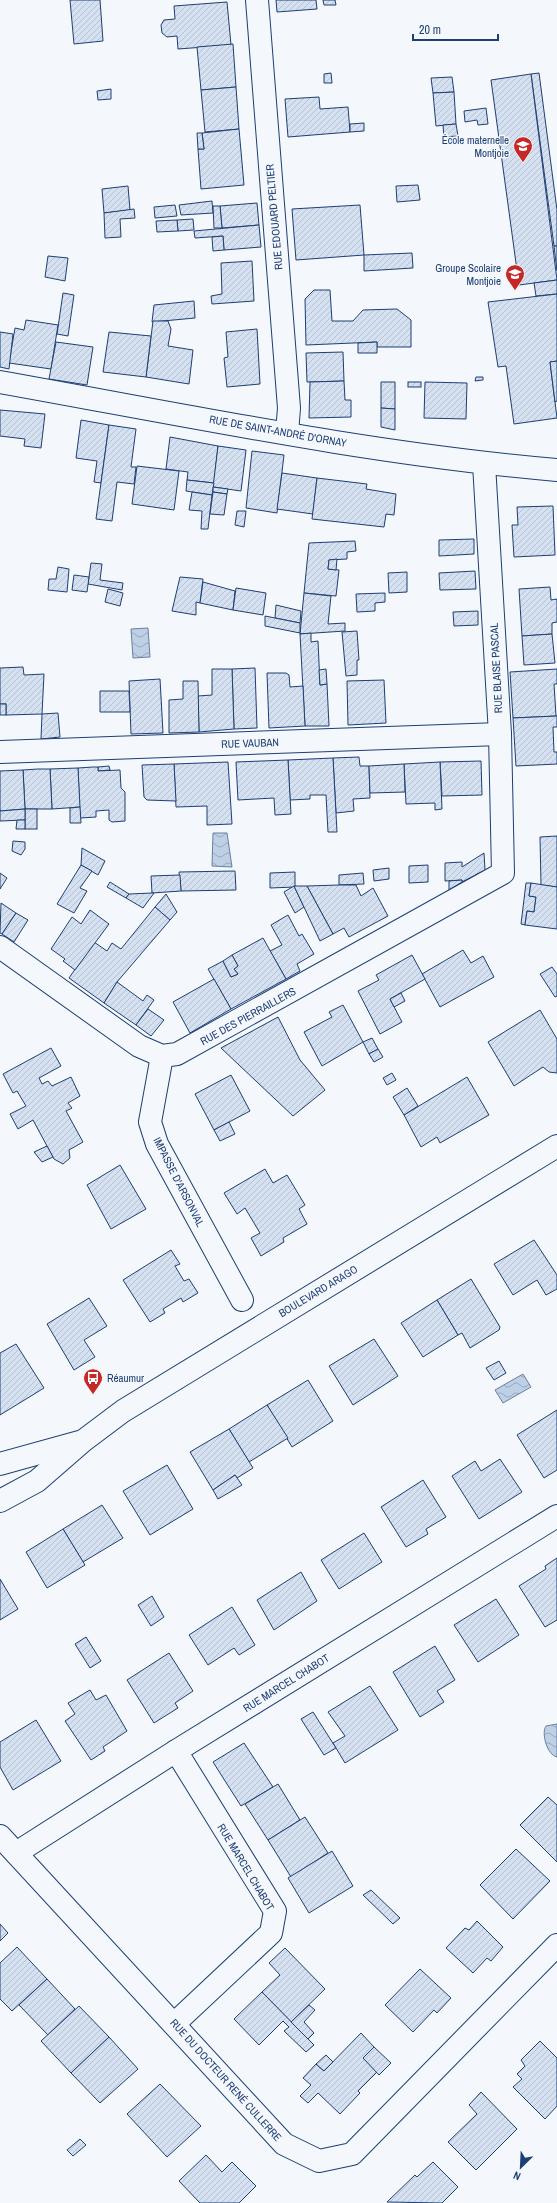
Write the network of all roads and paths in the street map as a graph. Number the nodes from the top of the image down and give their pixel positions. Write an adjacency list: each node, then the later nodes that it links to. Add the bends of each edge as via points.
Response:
1 (257, 0): 3 (street, RUE EDOUARD PELTIER, via 289,408)
2 (0, 382): 3 (street, RUE DE SAINT-ANDRÉ D'ORNAY)
3 (287, 433): 4 (street, RUE DE SAINT-ANDRÉ D'ORNAY)
4 (484, 464): 5 (street, RUE DE SAINT-ANDRÉ D'ORNAY); 6 (street, RUE BLAISE PASCAL)
5 (557, 470)
6 (500, 734): 7 (street, RUE VAUBAN); 8 (street, RUE BLAISE PASCAL)
7 (0, 752)
8 (503, 873): 10 (street, RUE DES PIERRAILLERS, via 190,1049)
9 (0, 947): 10 (street, via 139,1046)
10 (162, 1056): 12 (street, IMPASSE D'ARSONVAL, via 150,1122 157,1144)
11 (557, 1146): 13 (street, BOULEVARD ARAGO, via 242,1337)
12 (242, 1300)
13 (82, 1441): 14 (street, BOULEVARD ARAGO); 15 (street, BOULEVARD ARAGO, via 37,1481)
14 (0, 1464)
15 (0, 1501)
16 (557, 1516): 17 (street, RUE MARCEL CHABOT)
17 (176, 1751): 19 (street, RUE MARCEL CHABOT); 21 (street, RUE MARCEL CHABOT, via 275,1911 271,1933)
18 (0, 1836): 19 (street, RUE DU DOCTEUR RENÉ CULLERRE)
19 (16, 1853): 21 (street, RUE DU DOCTEUR RENÉ CULLERRE)
20 (557, 1945): 21 (street, RUE DU DOCTEUR RENÉ CULLERRE, via 352,2154 319,2161 284,2144)
21 (174, 2024)

